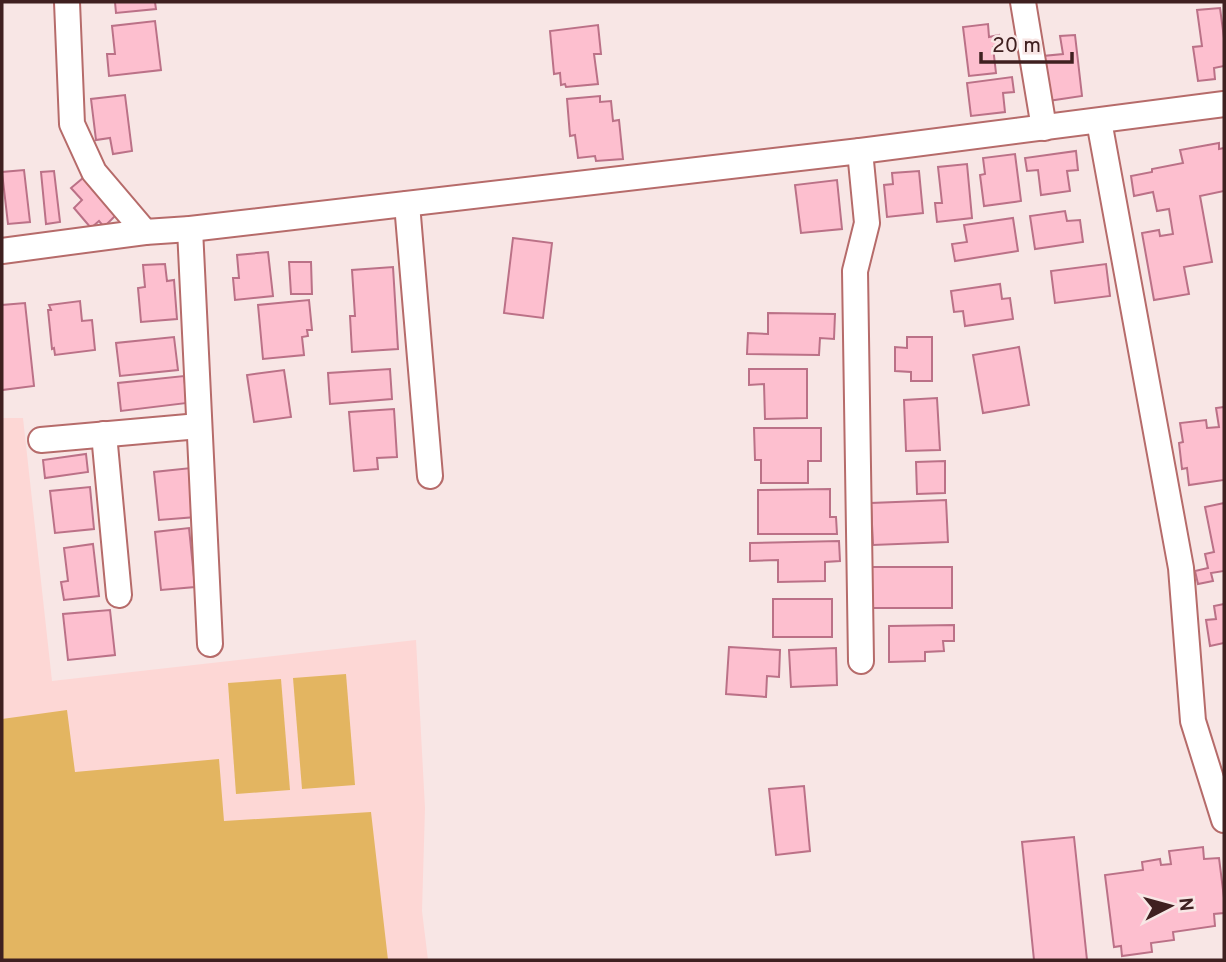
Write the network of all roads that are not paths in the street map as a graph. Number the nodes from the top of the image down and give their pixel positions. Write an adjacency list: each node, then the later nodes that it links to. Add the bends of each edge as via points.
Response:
1 (68, 2): 9 (street, via 72,124 93,172)
2 (1023, 2): 5 (street)
3 (1224, 104): 4 (street)
4 (1099, 121): 5 (street); 18 (street, via 1181,568 1193,721)
5 (1044, 128): 6 (street)
6 (860, 151): 7 (street); 17 (street, via 867,223 855,271)
7 (407, 204): 8 (street); 14 (street)
8 (190, 229): 9 (street); 11 (street)
9 (145, 232): 10 (street)
10 (2, 251)
11 (199, 426): 12 (street); 16 (street)
12 (104, 434): 13 (street); 15 (street)
13 (41, 440)
14 (430, 476)
15 (119, 595)
16 (210, 643)
17 (861, 661)
18 (1224, 820)

